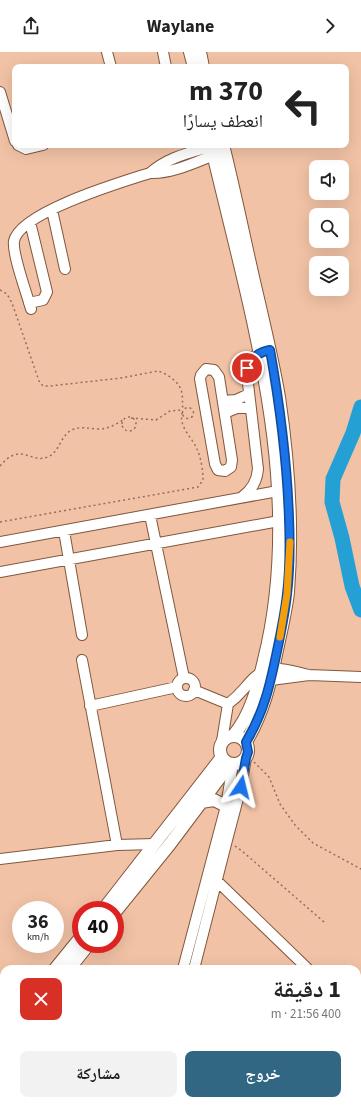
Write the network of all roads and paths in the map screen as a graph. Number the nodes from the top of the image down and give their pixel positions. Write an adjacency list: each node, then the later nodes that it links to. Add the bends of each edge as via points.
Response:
1 (107, 52): 5 (street)
2 (163, 52): 6 (street)
3 (190, 52): 7 (main road)
4 (200, 52): 8 (main road)
5 (110, 64)
6 (165, 64)
7 (193, 64)
8 (202, 64)
9 (0, 92): 10 (street)
10 (12, 131)
11 (217, 148): 12 (street, via 170,159 150,173 80,196); 16 (main road)
12 (52, 210): 13 (street); 14 (street)
13 (30, 222): 13 (street, via 19,230 14,247 30,306 43,300 47,292)
14 (65, 269)
15 (0, 290): 20 (path, via 7,294 12,303 43,386 121,378 158,371 179,385 182,392)
16 (264, 351): 17 (street, via 249,362); 25 (main road); 37 (main road, via 279,396 285,448 290,540 287,594)
17 (249, 394): 18 (street); 19 (street)
18 (224, 407): 19 (street); 21 (street); 21 (street, via 217,373 206,369 200,379); 21 (street, via 232,464 228,470 222,471 216,467)
19 (251, 408): 26 (street, via 258,475 254,485)
20 (182, 411): 20 (path, via 186,418 193,415 190,407); 22 (path, via 170,411 156,420); 29 (path, via 181,422 195,444 199,456 203,480 198,487)
21 (206, 411)
22 (131, 418): 23 (path); 23 (path, via 135,424 129,430 122,426)
23 (123, 420): 24 (path, via 100,429 76,428 66,435 56,450 47,457 19,454 8,458)
24 (0, 466)
25 (278, 491): 26 (street); 28 (main road)
26 (242, 497): 27 (street)
27 (150, 515): 30 (street); 32 (street)
28 (279, 521): 32 (street); 38 (main road, via 277,595)
29 (0, 522)
30 (64, 530): 31 (street); 33 (street)
31 (0, 542)
32 (156, 544): 33 (street); 41 (street)
33 (69, 560): 34 (street); 35 (street)
34 (0, 572)
35 (82, 635)
36 (82, 660): 46 (street)
37 (274, 668): 38 (street); 39 (street); 42 (main road)
38 (262, 672): 45 (street); 47 (main road, via 254,700 242,723)
39 (309, 676): 40 (street); 42 (street)
40 (361, 677)
41 (184, 678): 43 (street, via 179,681); 44 (street, via 193,682)
42 (271, 680): 48 (main road, via 262,711)
43 (177, 687): 44 (street, via 178,693 184,696 190,695); 46 (street)
44 (194, 690): 45 (street)
45 (228, 704): 47 (street)
46 (90, 706): 55 (street)
47 (228, 738): 48 (main road, via 243,738); 50 (main road, via 220,749)
48 (246, 742): 49 (main road)
49 (247, 757): 50 (main road, via 240,763); 53 (street); 57 (path, via 269,778 280,804 313,843)
50 (228, 762): 51 (main road); 52 (street); 54 (main road)
51 (202, 802): 52 (main road, via 214,800); 60 (main road)
52 (226, 806): 66 (street)
53 (227, 840): 58 (street); 61 (path)
54 (156, 844): 55 (street); 59 (main road)
55 (117, 845): 56 (street)
56 (0, 859)
57 (361, 869)
58 (217, 881): 67 (street); 68 (street)
59 (111, 901)
60 (124, 901)
61 (324, 922)
62 (72, 948): 64 (main road)
63 (82, 953): 65 (main road)
64 (58, 965)
65 (72, 965)
66 (184, 965)
67 (195, 965)
68 (304, 965)

